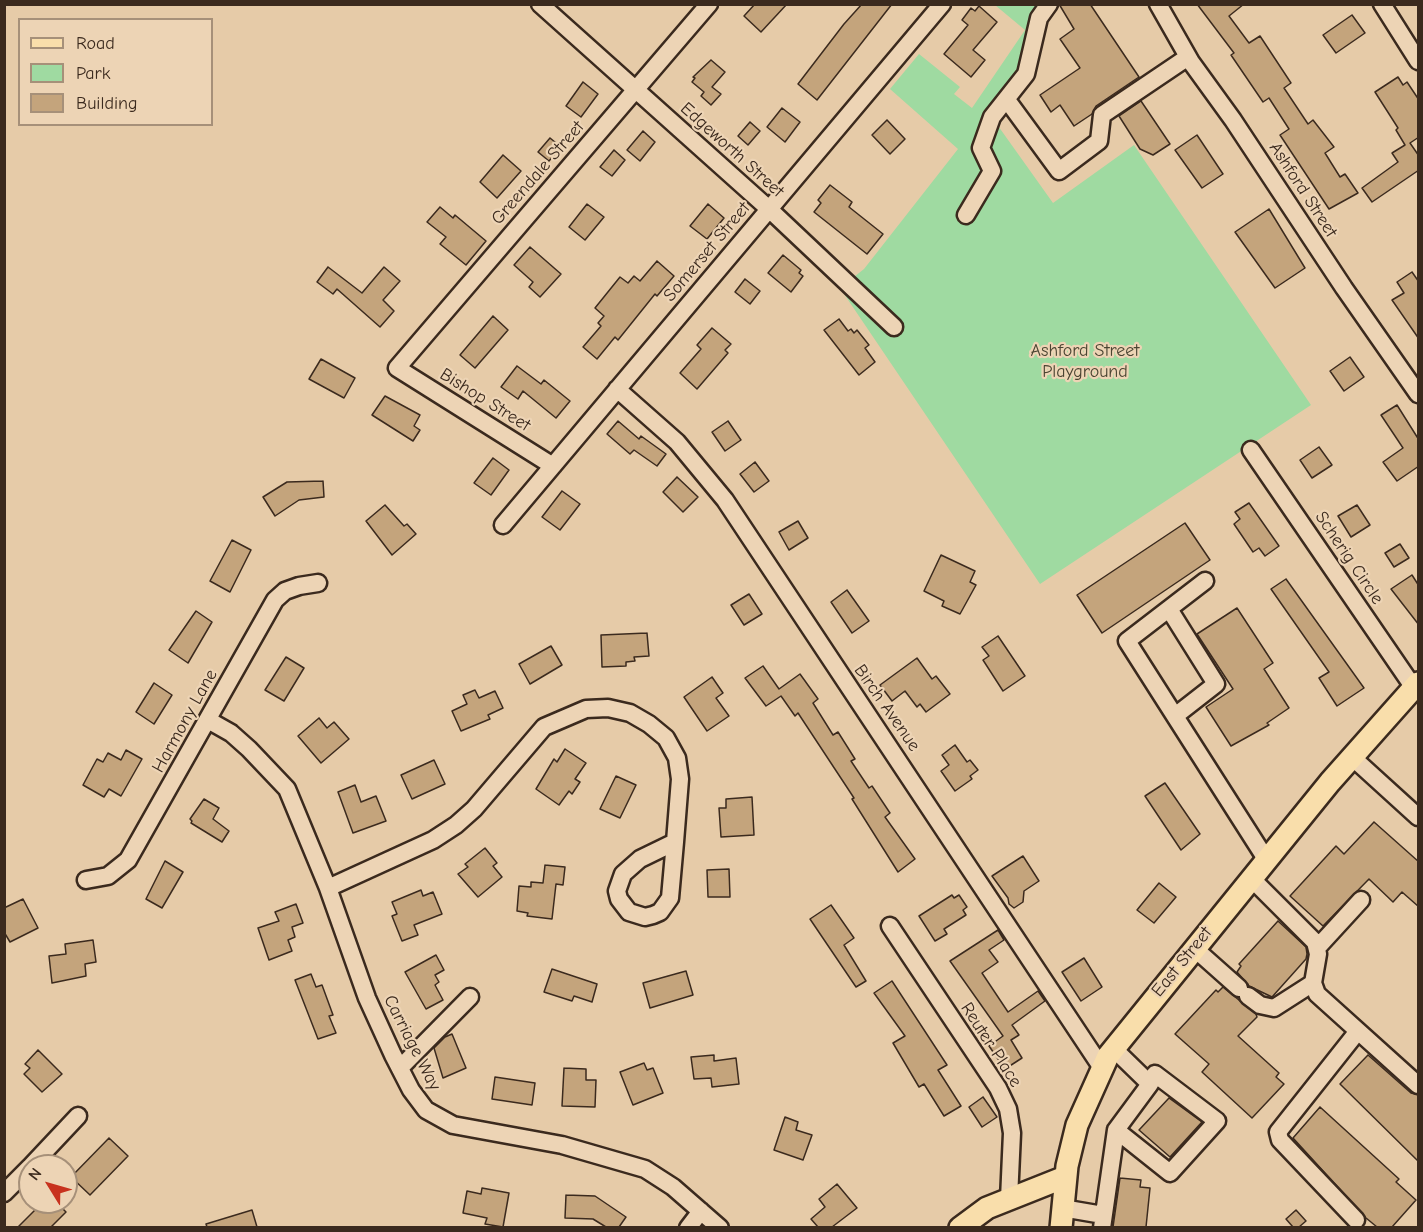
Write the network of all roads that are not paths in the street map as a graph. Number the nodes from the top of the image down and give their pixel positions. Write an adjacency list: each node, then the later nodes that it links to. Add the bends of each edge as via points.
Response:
1 (540, 4): 9 (street, Edgeworth Street)
2 (709, 4): 9 (street, Greendale Street)
3 (942, 4): 11 (street, Somerset Street)
4 (1049, 4): 10 (street, via 1039,18 1026,74)
5 (1158, 4): 7 (street, Ashford Street)
6 (1382, 4): 8 (street)
7 (1188, 57): 10 (street, via 1102,115 1099,141 1059,171); 16 (street, Ashford Street)
8 (1419, 61)
9 (636, 89): 11 (street, Edgeworth Street); 14 (street, Greendale Street)
10 (1007, 100): 12 (street, via 992,117 981,148 992,171)
11 (769, 209): 13 (street, Edgeworth Street); 15 (street, Somerset Street)
12 (966, 215)
13 (894, 327)
14 (397, 368): 18 (street, Bishop Street)
15 (617, 390): 18 (street, Somerset Street); 42 (street, Birch Avenue, via 677,442 725,500)
16 (1419, 394)
17 (1251, 450): 23 (street, Scherig Circle)
18 (553, 466): 19 (street, Somerset Street)
19 (503, 525)
20 (1205, 581): 22 (street)
21 (318, 583): 25 (street, Harmony Lane, via 299,586 275,600)
22 (1169, 609): 24 (street, via 1127,641); 24 (street, via 1216,684)
23 (1416, 685): 26 (main road, East Street)
24 (1174, 716): 29 (street)
25 (208, 720): 31 (street, Harmony Lane, via 128,860 108,876); 32 (street, Carriage Way, via 231,733 287,789)
26 (1353, 757): 27 (street); 29 (main road, East Street)
27 (1419, 817)
28 (675, 842): 28 (street, via 640,859 623,874 617,891 629,912 645,917 666,905); 32 (street, via 680,779 678,758 666,738 630,713 608,708 585,710 544,727 456,825 424,845)
29 (1266, 859): 30 (main road, East Street)
30 (1251, 878): 35 (main road, East Street); 36 (street)
31 (86, 879)
32 (328, 888): 41 (street, Carriage Way, via 368,998)
33 (1361, 900): 36 (street)
34 (890, 927): 51 (street, Reuter Place, via 998,1088 1008,1109 1012,1133)
35 (1194, 948): 37 (street, via 1260,1005 1274,1008); 40 (main road, East Street)
36 (1317, 948): 37 (street)
37 (1313, 983): 39 (street, via 1317,994)
38 (470, 997): 41 (street)
39 (1358, 1031): 44 (street); 54 (street, via 1278,1132 1280,1140)
40 (1114, 1049): 42 (main road, East Street); 43 (street)
41 (400, 1068): 52 (street, Carriage Way, via 421,1103 438,1119 645,1169)
42 (1102, 1068): 49 (main road, East Street, via 1077,1125)
43 (1150, 1084): 46 (street); 46 (street, via 1155,1074 1217,1121 1170,1173)
44 (1419, 1085)
45 (78, 1116): 47 (street)
46 (1116, 1130): 55 (street)
47 (42, 1154)
48 (18, 1178): 50 (street)
49 (1065, 1178): 51 (main road); 53 (main road, East Street)
50 (4, 1193)
51 (1009, 1199): 58 (main road, via 987,1208)
52 (701, 1211): 56 (street); 57 (street, Carriage Way)
53 (1061, 1217): 55 (street)
54 (1356, 1220)
55 (1103, 1221)
56 (688, 1227)
57 (720, 1227)
58 (960, 1227)

